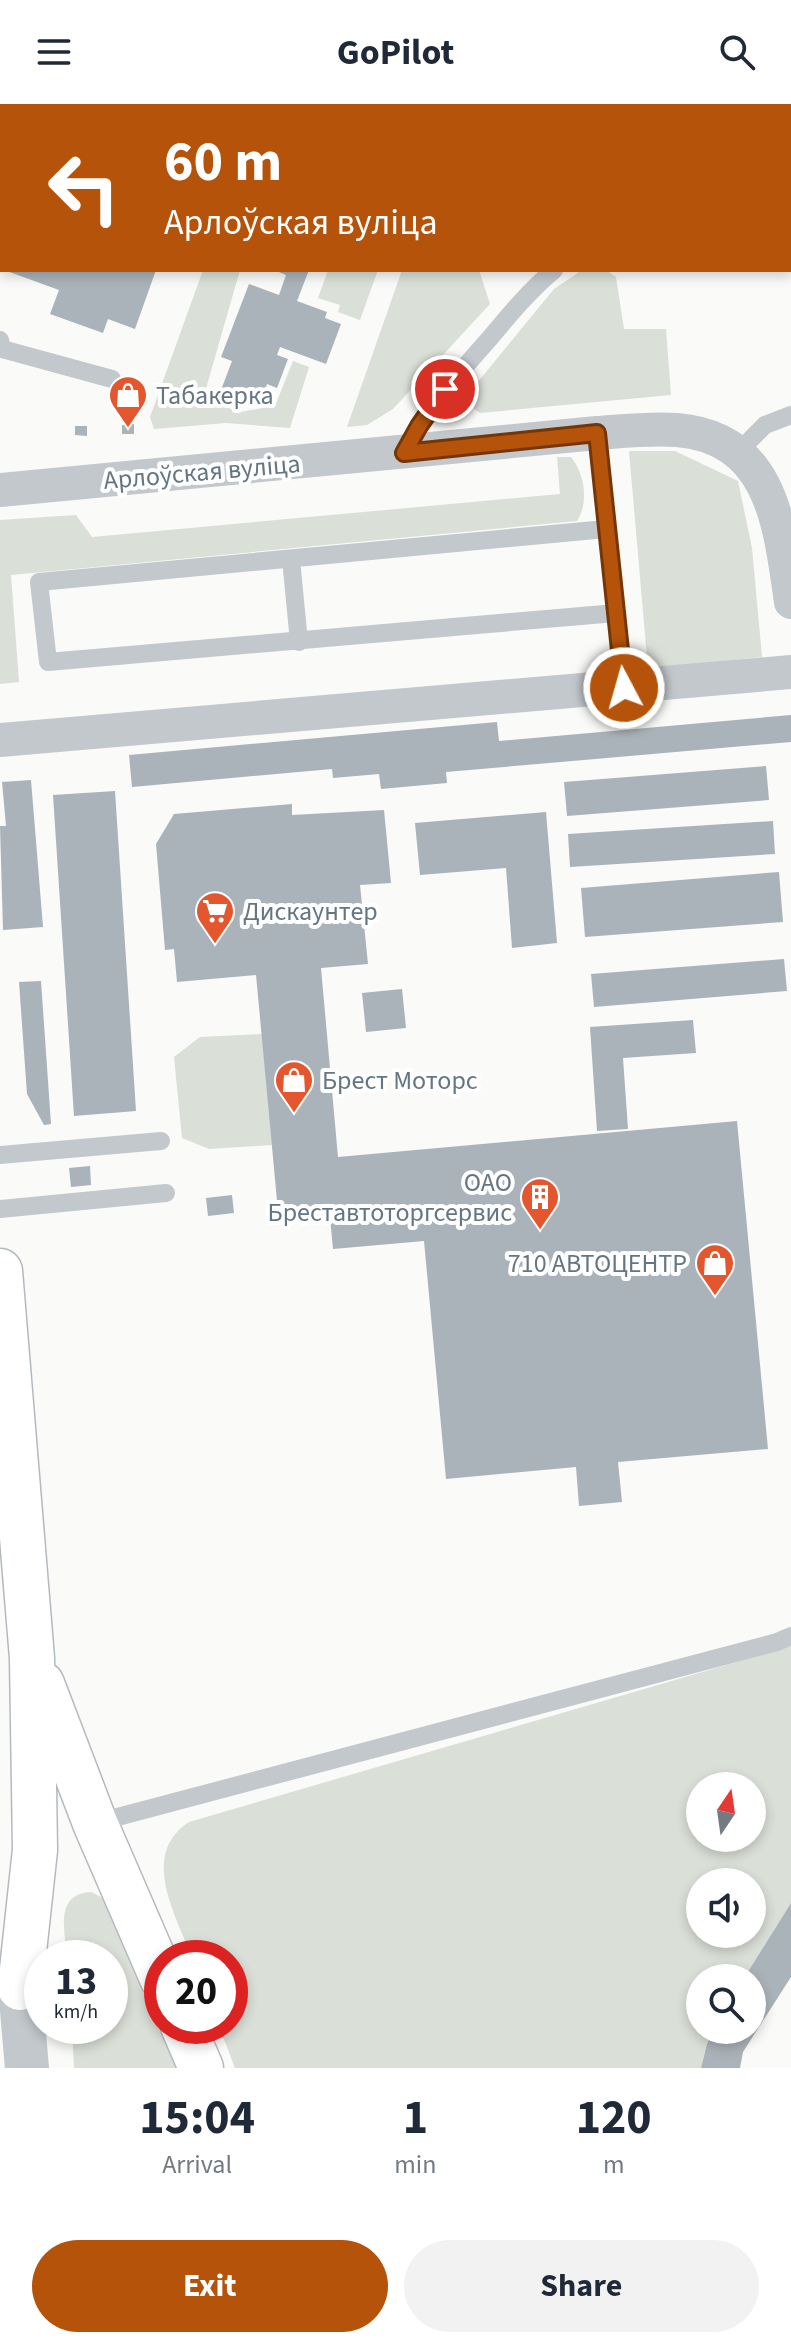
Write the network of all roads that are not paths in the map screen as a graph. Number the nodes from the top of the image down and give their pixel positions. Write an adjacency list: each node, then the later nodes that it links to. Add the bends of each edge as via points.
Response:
1 (552, 272): 7 (lane, via 445,389)
2 (0, 340): 3 (lane, via 2,349)
3 (112, 379)
4 (791, 415): 6 (lane, via 765,425)
5 (597, 433): 6 (street, Арлоўская вуліца, via 681,430 703,434); 7 (street, Арлоўская вуліца); 9 (lane)
6 (738, 452): 11 (street, via 758,474 772,502)
7 (404, 453): 8 (street, Арлоўская вуліца)
8 (0, 490)
9 (606, 529): 10 (lane); 12 (lane)
10 (291, 559): 13 (lane); 13 (lane, via 39,582 48,662)
11 (791, 602)
12 (616, 613): 13 (lane); 15 (lane)
13 (299, 642)
14 (791, 672): 15 (street)
15 (624, 688): 16 (street)
16 (0, 740)
17 (161, 1141): 18 (lane)
18 (0, 1155)
19 (166, 1193): 20 (lane)
20 (0, 1209)
21 (0, 1271): 23 (main road)
22 (791, 1636): 25 (lane)
23 (32, 1658): 24 (main road); 25 (main road)
24 (16, 1770): 28 (main road, via 35,1850)
25 (95, 1823): 27 (main road)
26 (0, 1875): 28 (main road)
27 (146, 1940)
28 (20, 1988): 30 (street)
29 (191, 2044): 31 (main road)
30 (27, 2068)
31 (201, 2068)

